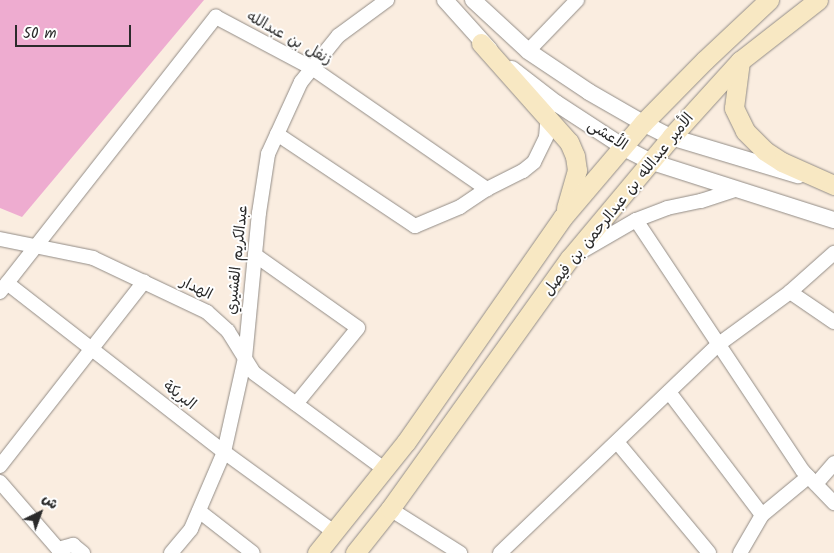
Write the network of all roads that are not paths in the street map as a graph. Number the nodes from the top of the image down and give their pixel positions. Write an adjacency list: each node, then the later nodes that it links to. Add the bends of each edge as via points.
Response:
1 (387, 0): 10 (street, عبدالكريم القشيري, via 338,36)
2 (445, 0): 7 (street, الأعشى)
3 (473, 0): 8 (street, الأعشى)
4 (577, 0): 8 (street)
5 (769, 0): 13 (main road, الأمير عبدالله بن عبدالرحمن بن فيصل)
6 (818, 0): 9 (main road, الأمير عبدالله بن عبدالرحمن بن فيصل)
7 (481, 43): 11 (street, الأعشى); 12 (main road)
8 (528, 51): 13 (street, الأعشى)
9 (740, 61): 15 (main road, الأمير عبدالله بن عبدالرحمن بن فيصل); 18 (main road, via 734,108 745,131 764,151 782,162)
10 (312, 68): 14 (street, عبدالكريم القشيري, via 301,82); 19 (street, زنفل بن عبدالله); 25 (street, زنفل بن عبدالله, via 216,17)
11 (544, 95): 12 (street); 16 (street, الأعشى)
12 (549, 117): 19 (street, via 546,137 534,162); 21 (main road, via 569,142 577,170)
13 (643, 124): 15 (street, الأعشى); 16 (main road, الأمير عبدالله بن عبدالرحمن بن فيصل)
14 (277, 134): 19 (street, via 415,226 460,207); 27 (street, عبدالكريم القشيري, via 268,154)
15 (671, 137): 17 (main road, الأمير عبدالله بن عبدالرحمن بن فيصل); 18 (street, الأعشى)
16 (624, 146): 17 (street, الأعشى); 21 (main road, الأمير عبدالله بن عبدالرحمن بن فيصل)
17 (652, 162): 20 (street, الأعشى); 28 (main road, الأمير عبدالله بن عبدالرحمن بن فيصل)
18 (834, 185)
19 (487, 189)
20 (735, 190): 22 (street); 23 (street, الأعشى)
21 (563, 217): 42 (main road, الأمير عبدالله بن عبدالرحمن بن فيصل)
22 (636, 220): 28 (street); 33 (street)
23 (834, 220)
24 (0, 239): 25 (street, الهدار)
25 (35, 246): 29 (street, الهدار, via 93,258); 30 (street)
26 (834, 253): 31 (street)
27 (255, 255): 35 (street, عبدالكريم القشيري); 37 (street, via 358,328)
28 (570, 258): 46 (main road, الأمير عبدالله بن عبدالرحمن بن فيصل)
29 (144, 282): 34 (street); 35 (street, الهدار, via 208,312 228,331)
30 (4, 287): 34 (street, البريكة)
31 (790, 292): 32 (street); 33 (street)
32 (834, 322)
33 (719, 344): 36 (street); 43 (street)
34 (92, 348): 39 (street, البريكة); 41 (street)
35 (245, 358): 37 (street, الهدار, via 254,373); 39 (street, عبدالكريم القشيري)
36 (669, 392): 38 (street); 48 (street)
37 (296, 404): 42 (street, الهدار)
38 (616, 442): 56 (street); 57 (street)
39 (224, 452): 47 (street, عبدالكريم القشيري); 49 (street, البريكة)
40 (834, 463): 43 (street)
41 (0, 466)
42 (384, 469): 49 (main road, الأمير عبدالله بن عبدالرحمن بن فيصل)
43 (812, 481): 45 (street); 48 (street)
44 (0, 482): 50 (street, via 58,549 73,545)
45 (834, 503)
46 (390, 509): 54 (main road, الأمير عبدالله بن عبدالرحمن بن فيصل); 55 (street)
47 (199, 510): 51 (street, عبدالكريم القشيري, via 192,530); 52 (street)
48 (762, 515): 58 (street)
49 (334, 532): 53 (main road, الأمير عبدالله بن عبدالرحمن بن فيصل)
50 (83, 553)
51 (171, 553)
52 (253, 553)
53 (317, 553)
54 (355, 553)
55 (460, 553)
56 (500, 553)
57 (709, 553)
58 (740, 553)

